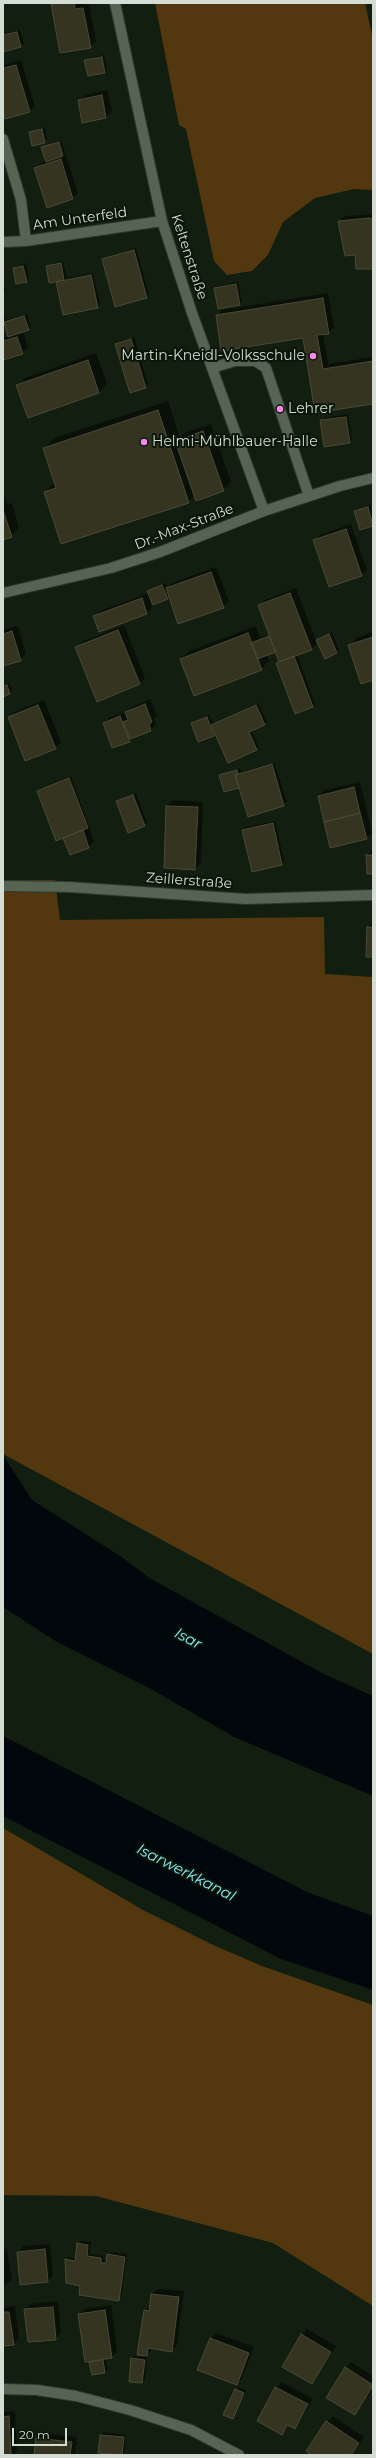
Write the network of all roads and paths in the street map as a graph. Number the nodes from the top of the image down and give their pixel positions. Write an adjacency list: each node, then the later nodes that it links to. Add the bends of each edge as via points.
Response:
1 (115, 3): 3 (street, Keltenstraße)
2 (3, 139): 4 (street, via 21,200)
3 (162, 222): 4 (street, Am Unterfeld); 6 (street, Keltenstraße)
4 (26, 241): 5 (street, Am Unterfeld)
5 (3, 242)
6 (212, 368): 8 (street, via 235,361 255,361 266,368); 9 (street, Keltenstraße)
7 (373, 478): 8 (street, Dr.-Max-Straße)
8 (309, 496): 9 (street, Dr.-Max-Straße)
9 (264, 511): 10 (street, Dr.-Max-Straße, via 160,552 103,570)
10 (3, 593)
11 (3, 886): 12 (street, Zeillerstraße, via 69,887 246,899)
12 (373, 895)
13 (3, 2389): 14 (street, via 37,2390 76,2396 130,2410 191,2430)
14 (239, 2455)

